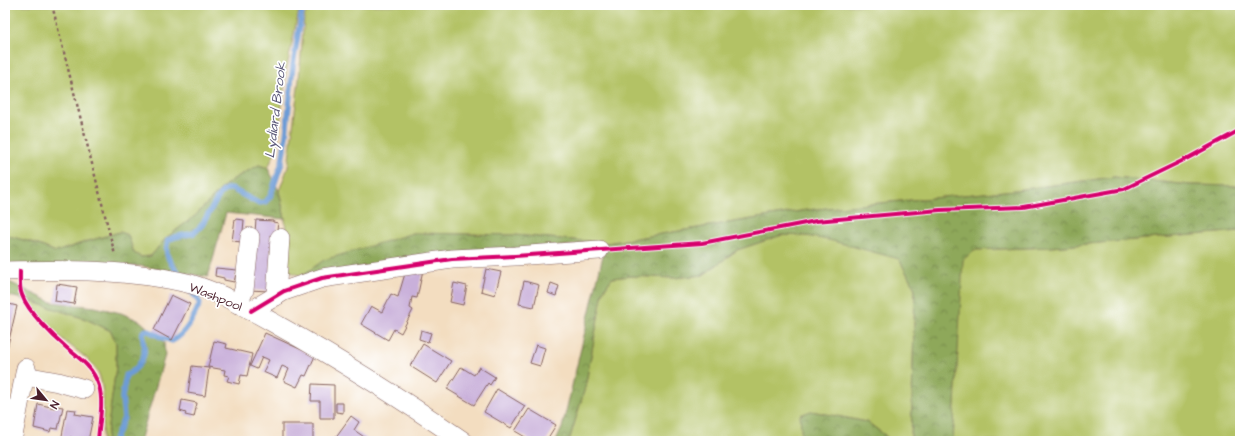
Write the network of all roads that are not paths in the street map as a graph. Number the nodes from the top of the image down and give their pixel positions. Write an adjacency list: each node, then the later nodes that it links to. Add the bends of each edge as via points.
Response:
1 (250, 237): 6 (street, via 244,290)
2 (280, 238): 5 (street)
3 (600, 250): 5 (street, via 452,259 322,278)
4 (5, 271): 6 (street, Washpool, via 119,273 157,278 191,284)
5 (276, 296): 6 (street)
6 (237, 304): 10 (street, Washpool, via 352,368)
7 (84, 390): 8 (street, via 25,372)
8 (10, 420): 9 (street)
9 (12, 441)
10 (463, 441)

